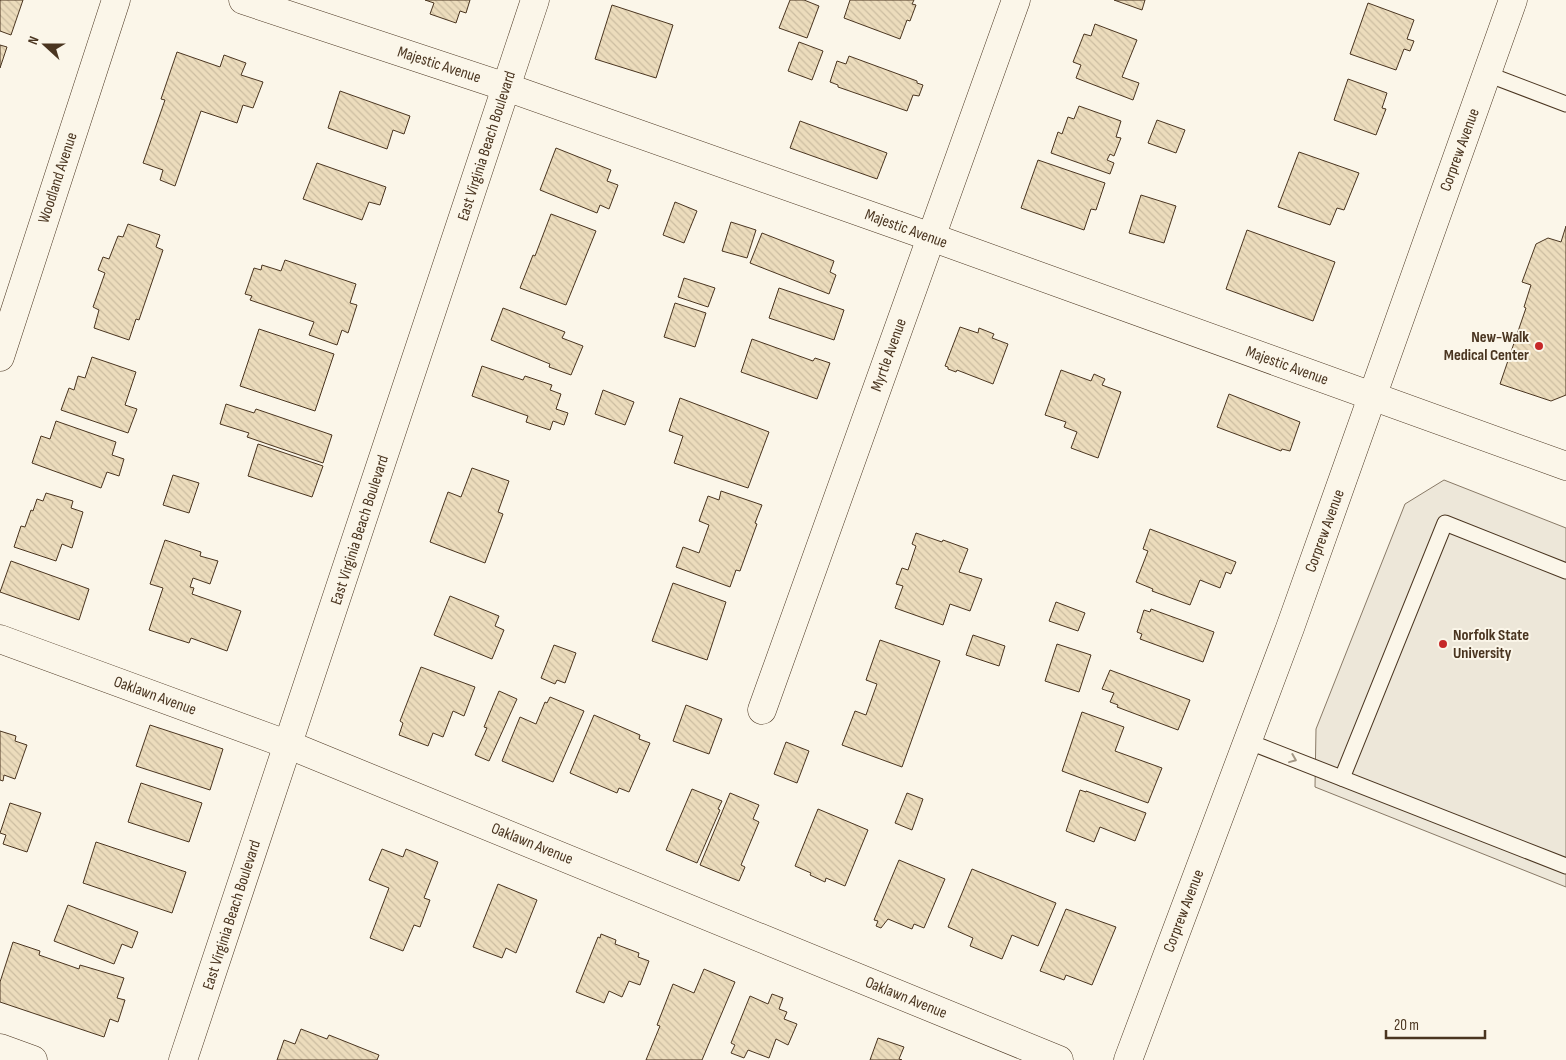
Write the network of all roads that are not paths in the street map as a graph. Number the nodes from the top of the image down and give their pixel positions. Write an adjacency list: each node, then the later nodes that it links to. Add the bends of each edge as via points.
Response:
1 (116, 0): 10 (street, Woodland Avenue)
2 (243, 0): 7 (street, Majestic Avenue)
3 (535, 0): 7 (street, East Virginia Beach Boulevard)
4 (1016, 0): 9 (street, Myrtle Avenue)
5 (1513, 0): 6 (street, Corprew Avenue)
6 (1487, 74): 8 (lane); 11 (street, Corprew Avenue)
7 (506, 87): 9 (street, Majestic Avenue); 17 (street, East Virginia Beach Boulevard)
8 (1566, 104)
9 (931, 237): 11 (street, Majestic Avenue); 15 (street, Myrtle Avenue)
10 (0, 357)
11 (1372, 396): 12 (street, Majestic Avenue); 16 (street, Corprew Avenue)
12 (1566, 466)
13 (1566, 571): 18 (lane, via 1445,523)
14 (0, 639): 17 (street, Oaklawn Avenue)
15 (762, 710)
16 (1247, 741): 18 (lane, one-way to 18); 24 (street, Corprew Avenue)
17 (289, 745): 22 (street, East Virginia Beach Boulevard); 23 (street, Oaklawn Avenue)
18 (1342, 778): 19 (lane)
19 (1566, 866)
20 (0, 1048): 21 (street)
21 (33, 1060)
22 (183, 1060)
23 (1059, 1060)
24 (1128, 1060)

